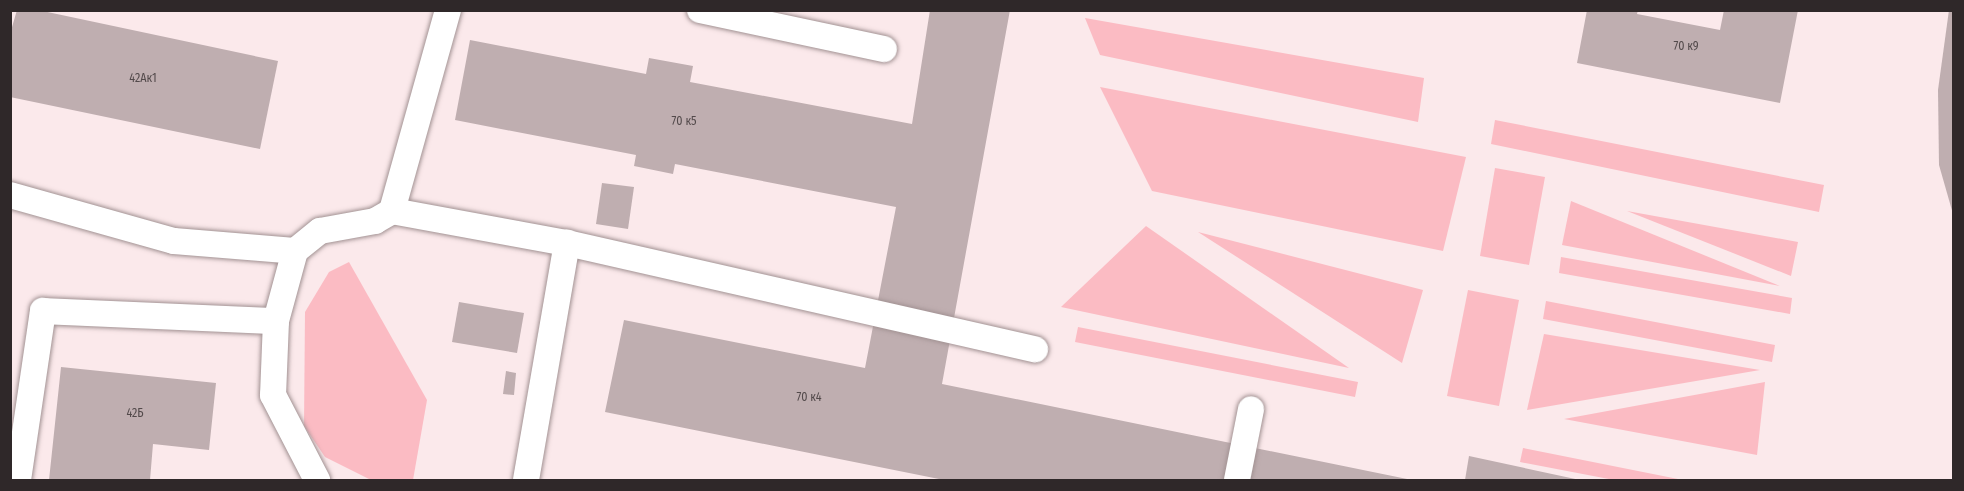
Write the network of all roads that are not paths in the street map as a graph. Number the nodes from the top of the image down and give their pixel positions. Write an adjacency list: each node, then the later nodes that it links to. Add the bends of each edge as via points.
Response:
1 (448, 10): 5 (lane)
2 (700, 10): 3 (lane)
3 (884, 49)
4 (10, 195): 7 (lane, via 174,241)
5 (392, 212): 6 (lane); 7 (lane, via 375,220 320,231)
6 (567, 243): 9 (lane); 13 (lane)
7 (295, 251): 8 (lane)
8 (276, 321): 11 (lane, via 43,311); 12 (lane, via 273,395)
9 (1035, 349)
10 (1251, 410): 14 (lane)
11 (18, 480)
12 (317, 480)
13 (525, 480)
14 (1238, 480)

